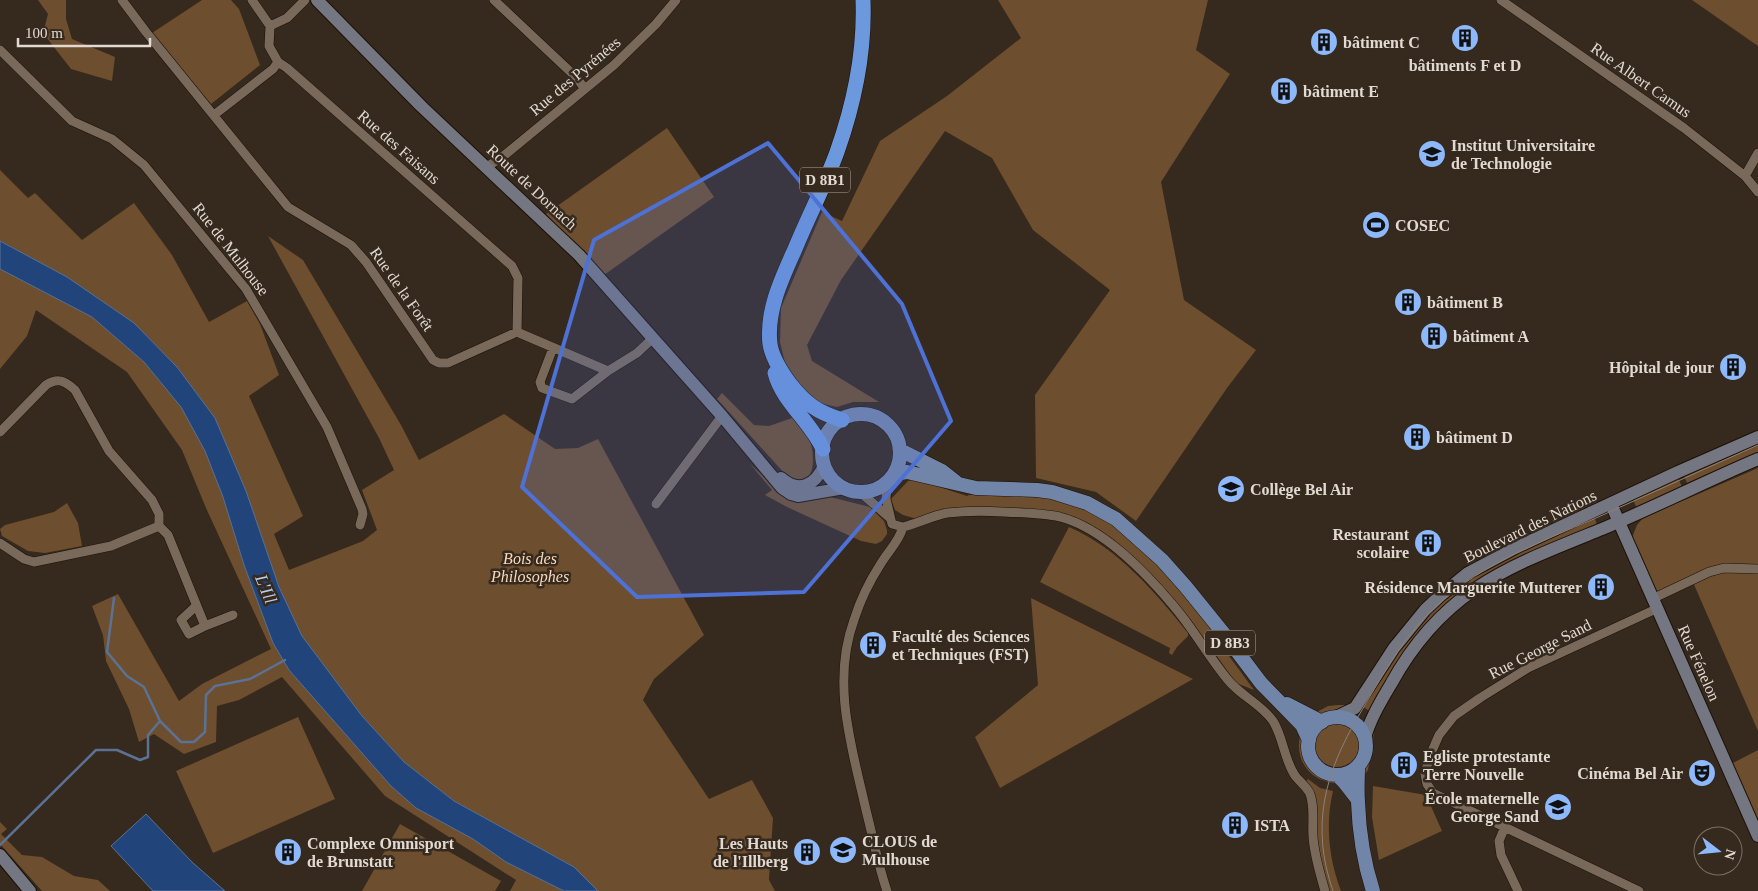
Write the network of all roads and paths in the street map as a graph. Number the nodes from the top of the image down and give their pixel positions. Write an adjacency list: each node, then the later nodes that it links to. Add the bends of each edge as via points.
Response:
1 (122, 0): 13 (street, Rue de la Forêt)
2 (252, 0): 9 (street)
3 (305, 0): 9 (street, via 287,18)
4 (317, 0): 15 (main road, Route de Dornach, via 421,106)
5 (494, 0): 12 (street)
6 (676, 0): 12 (street, Rue des Pyrénées, via 614,65)
7 (863, 0): 21 (highway, D 8B1, via 856,82 837,152 783,276 772,310 770,335)
8 (1501, 0): 16 (street, Rue Albert Camus, via 1619,81)
9 (270, 26): 11 (street, via 269,46)
10 (0, 50): 40 (street, Rue de Mulhouse, via 72,121 112,139 144,165 246,289 327,427 362,509)
11 (278, 62): 13 (street); 18 (street, Rue des Faisans, via 512,266 518,278)
12 (584, 88): 15 (street, Rue des Pyrénées)
13 (214, 115): 18 (street, Rue de la Forêt, via 288,208 351,245 433,360 448,363)
14 (1758, 153): 16 (street)
15 (487, 167): 19 (main road, Route de Dornach, via 572,248)
16 (1745, 176): 17 (street, Rue Albert Camus)
17 (1758, 192)
18 (517, 332): 20 (street)
19 (653, 338): 22 (street, via 637,353); 23 (main road, Route de Dornach)
20 (553, 348): 22 (street); 22 (street, via 540,382 542,388 572,399)
21 (773, 354): 24 (highway, D 8B1, via 786,378 805,401 818,412); 27 (highway, D 8B1, via 776,379 818,438)
22 (608, 371)
23 (718, 412): 30 (main road, Route de Dornach); 36 (street)
24 (842, 420): 27 (main road, via 832,427); 28 (main road, via 860,414 881,420 891,428)
25 (0, 432): 41 (street, via 46,385 53,380 62,380 74,390 109,450 152,500 159,514)
26 (1758, 436): 37 (main road, Boulevard des Nations)
27 (822, 449): 31 (main road)
28 (900, 450): 32 (main road); 33 (main road, D 8B3, via 942,471)
29 (1758, 459): 39 (main road, Boulevard des Nations)
30 (765, 465): 31 (main road, via 784,481 799,486 816,479); 34 (main road, via 782,488 791,494 798,496)
31 (824, 466): 34 (main road, via 832,479)
32 (890, 478): 33 (main road, D 8B3, via 907,472); 35 (main road, via 878,488); 38 (street, via 886,498)
33 (957, 483): 49 (main road, D 8B3, via 976,488 1062,494 1116,519 1186,587)
34 (844, 488): 35 (main road)
35 (860, 492): 38 (street)
36 (656, 504)
37 (1611, 504): 39 (main road, Rue Fénelon); 50 (main road, Boulevard des Nations, via 1500,556 1454,583 1403,636 1355,708)
38 (891, 521): 42 (street)
39 (1619, 521): 45 (main road, Rue Fénelon); 52 (main road, Boulevard des Nations, via 1508,568 1460,599 1436,620 1408,654 1379,705)
40 (360, 525)
41 (159, 526): 43 (street, via 111,546 34,562); 46 (street, via 168,535)
42 (903, 527): 61 (street, via 901,537 881,564 858,608 849,636 843,683 853,753); 62 (street, via 955,512 1024,513 1062,518 1089,530 1118,550 1172,604 1232,685 1273,722 1293,773 1312,799 1313,838)
43 (0, 542)
44 (1758, 570): 45 (street, Rue George Sand, via 1724,568 1709,572)
45 (1654, 604): 57 (street, Rue George Sand, via 1528,668 1454,716 1439,735 1429,758 1427,784 1433,792); 58 (main road, Rue Fénelon)
46 (196, 606): 48 (street); 48 (street, via 181,620 188,634)
47 (233, 615): 48 (street)
48 (205, 626)
49 (1275, 698): 51 (main road, D 8B3); 53 (main road, D 8B3, via 1302,725)
50 (1336, 717): 51 (main road); 52 (main road, via 1354,723)
51 (1322, 722): 53 (main road)
52 (1365, 738): 54 (main road, via 1365,753)
53 (1309, 740): 55 (main road, via 1310,756 1316,766)
54 (1358, 766): 55 (main road); 56 (main road)
55 (1337, 775): 56 (main road)
56 (1358, 800): 63 (main road)
57 (1505, 827): 64 (street, via 1499,841 1501,855); 65 (street, Rue George Sand)
58 (1758, 836)
59 (1, 856): 60 (main road)
60 (30, 891)
61 (887, 891)
62 (1326, 891)
63 (1373, 891)
64 (1518, 891)
65 (1639, 891)

